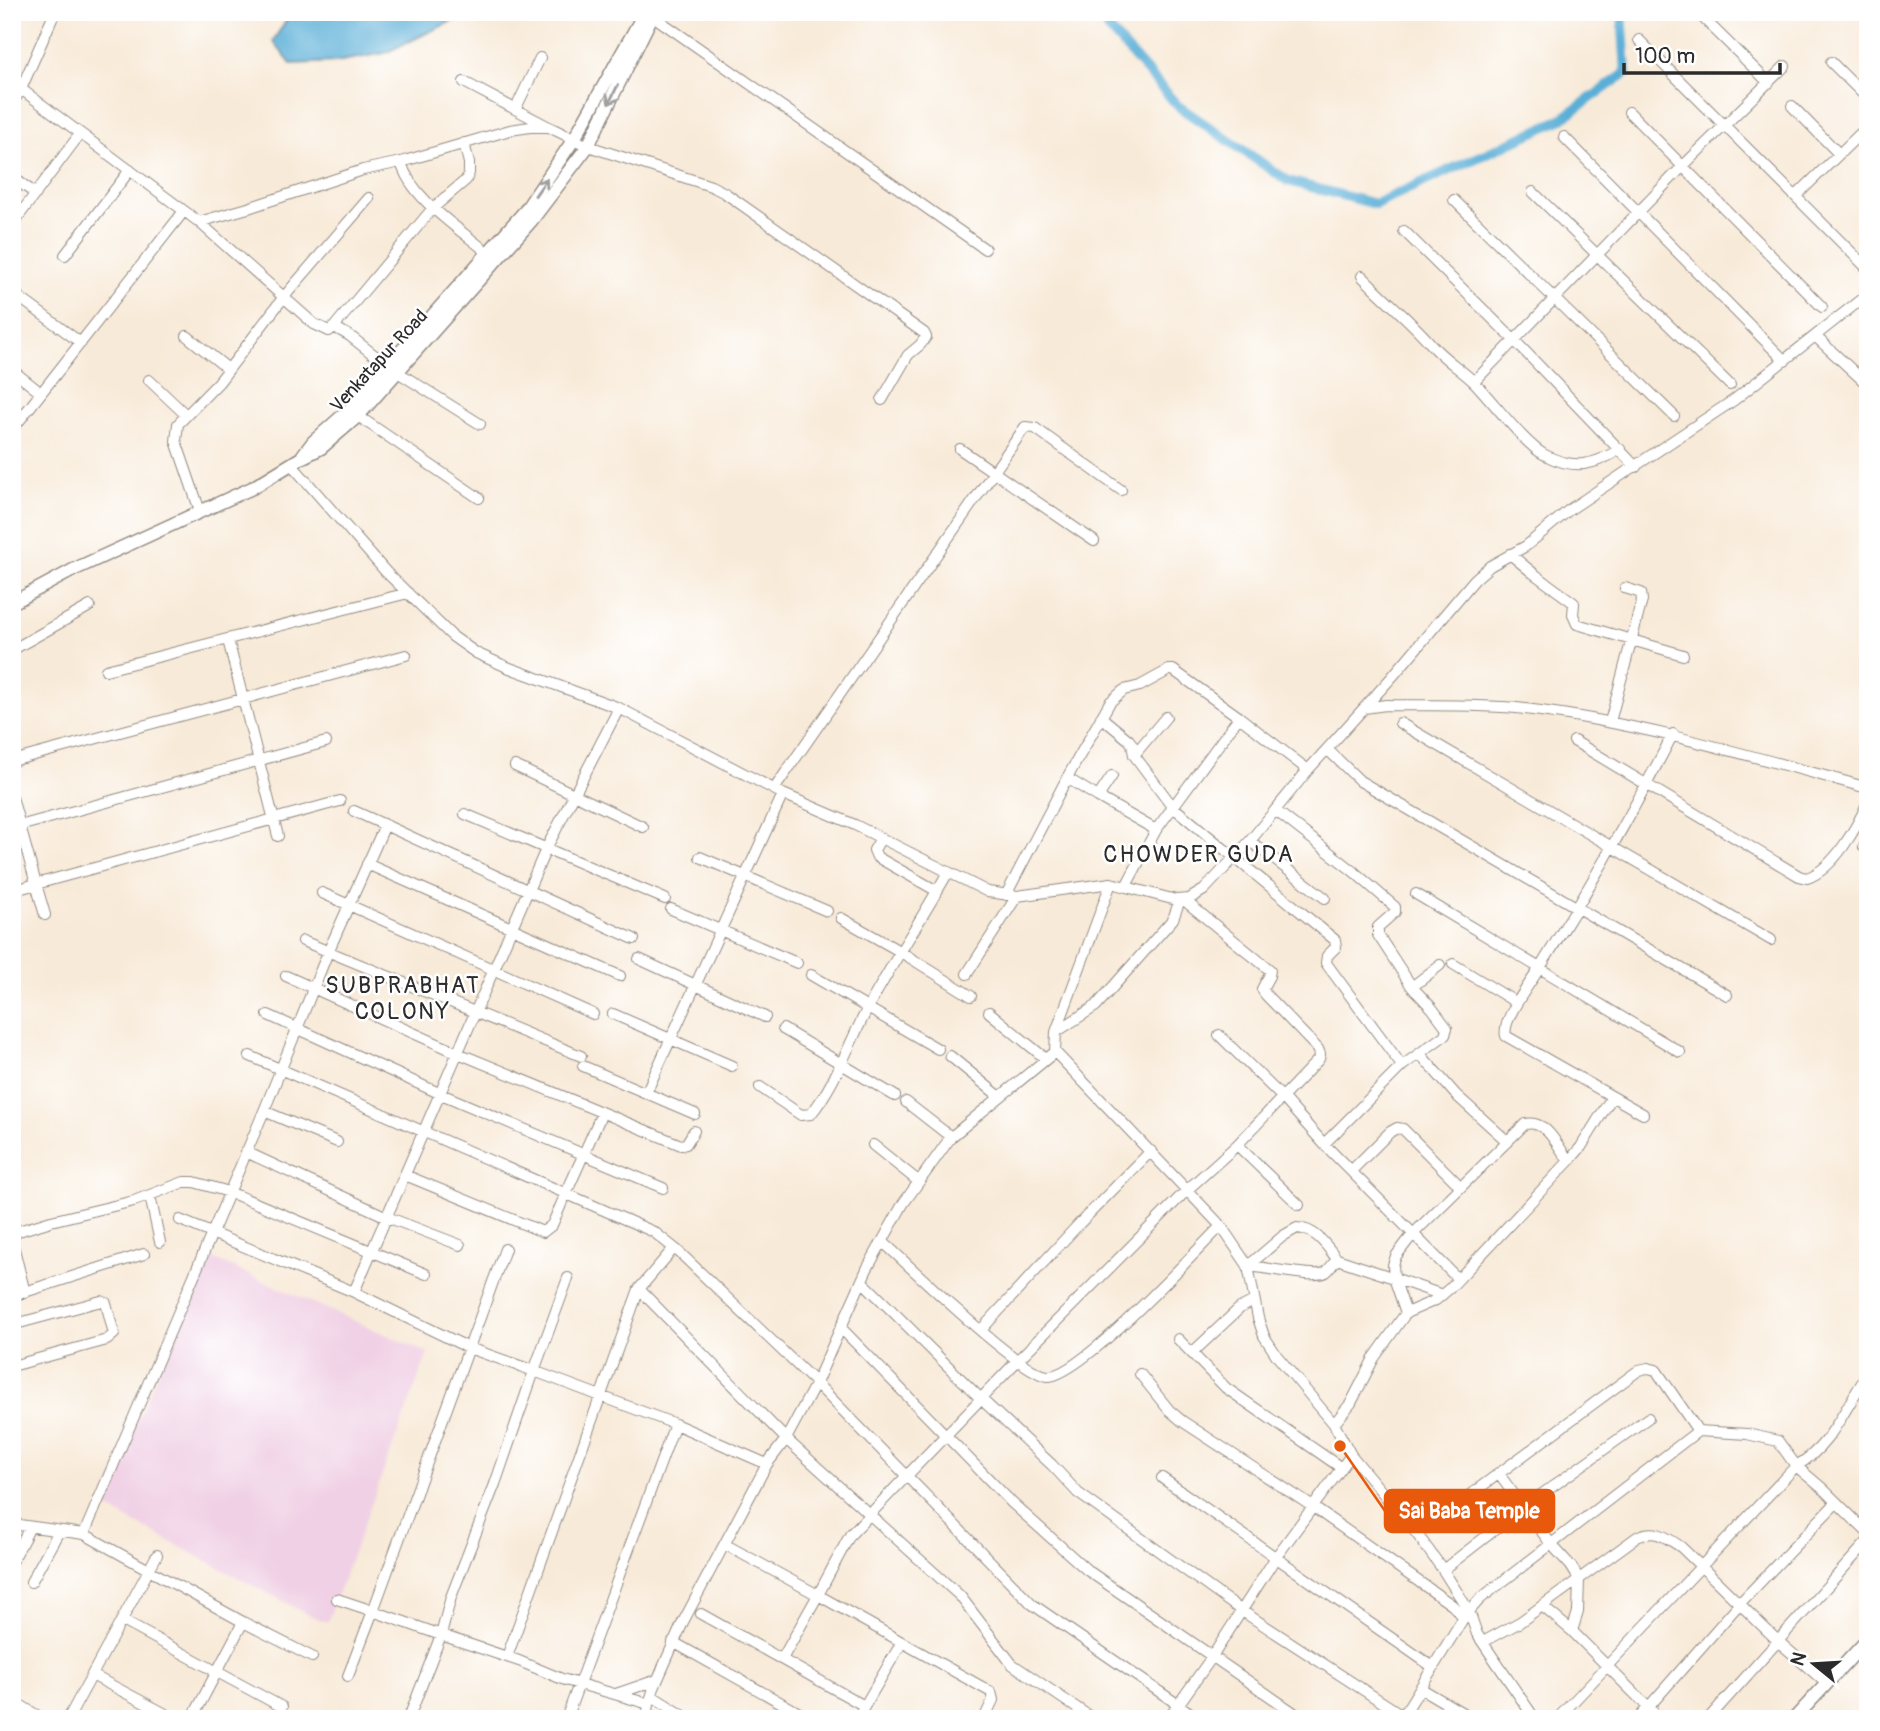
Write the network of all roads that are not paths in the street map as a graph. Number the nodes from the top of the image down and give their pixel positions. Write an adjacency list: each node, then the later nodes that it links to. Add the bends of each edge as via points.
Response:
1 (55, 12): 10 (street)
2 (1697, 12): 9 (street)
3 (651, 13): 21 (street); 23 (street, Venkatapur Road, one-way to 23); 40 (street)
4 (1639, 40): 16 (street)
5 (540, 58): 14 (street)
6 (1831, 62): 11 (street)
7 (1785, 66): 9 (street)
8 (464, 82): 14 (street)
9 (1769, 83): 16 (street)
10 (21, 89): 12 (street); 19 (street)
11 (1868, 99)
12 (12, 103)
13 (1792, 106): 24 (street)
14 (516, 108): 18 (street)
15 (1629, 112): 26 (street)
16 (1726, 125): 26 (street); 31 (street)
17 (1868, 125): 24 (street)
18 (549, 127): 21 (street); 22 (street, via 510,130)
19 (80, 134): 27 (street); 30 (street)
20 (1564, 137): 36 (street)
21 (574, 139): 23 (street); 41 (street, one-way to 21, via 525,211)
22 (464, 143): 25 (street); 34 (street, via 467,180)
23 (589, 146): 58 (street, Venkatapur Road, via 531,221); 65 (street, via 725,193 924,333 926,337 908,355)
24 (1839, 154): 31 (street)
25 (401, 162): 34 (street, via 405,176); 37 (street)
26 (1683, 166): 36 (street); 50 (street)
27 (130, 170): 35 (street); 42 (street)
28 (12, 177): 30 (street)
29 (1533, 192): 43 (street)
30 (36, 194): 38 (street)
31 (1796, 197): 44 (street)
32 (369, 198): 47 (street)
33 (1454, 200): 49 (street)
34 (433, 208): 41 (street); 51 (street)
35 (184, 211): 37 (street); 55 (street)
36 (1640, 213): 43 (street); 56 (street)
37 (199, 222): 47 (street)
38 (12, 225)
39 (1404, 231): 54 (street)
40 (985, 249)
41 (488, 253): 58 (street)
42 (65, 255)
43 (1596, 256): 49 (street); 63 (street)
44 (1868, 269)
45 (1362, 276): 61 (street)
46 (12, 292): 55 (street)
47 (283, 298): 51 (street, via 318,328 329,331); 57 (street)
48 (1866, 298): 53 (street)
49 (1555, 300): 54 (street); 68 (street)
50 (1822, 307)
51 (334, 327): 58 (street)
52 (187, 336): 57 (street)
53 (1815, 336): 56 (street); 62 (street)
54 (1515, 341): 61 (street); 72 (street)
55 (81, 343): 64 (street)
56 (1786, 361): 74 (street)
57 (228, 369): 66 (street)
58 (393, 369): 67 (street, Venkatapur Road); 69 (street); 73 (street)
59 (12, 370): 64 (street)
60 (149, 380): 66 (street)
61 (1474, 382): 72 (street, via 1544,455 1590,464)
62 (1868, 384)
63 (1730, 385)
64 (41, 393): 70 (street)
65 (883, 400)
66 (186, 415): 78 (street, via 178,424 176,441)
67 (358, 416): 73 (street, Venkatapur Road, via 321,448); 77 (street)
68 (1674, 416)
69 (480, 424)
70 (12, 430)
71 (960, 449): 75 (street)
72 (1620, 449): 74 (street)
73 (296, 461): 78 (street, Venkatapur Road); 82 (street)
74 (1636, 467): 80 (street)
75 (994, 472): 76 (street, via 1028,426); 79 (street); 112 (street)
76 (1121, 490)
77 (478, 498)
78 (200, 511): 83 (street, Venkatapur Road)
79 (1094, 541)
80 (1510, 554): 86 (street, via 1574,603 1577,624); 93 (street, via 1475,579)
81 (1625, 588): 86 (street, via 1642,596)
82 (408, 593): 85 (street); 92 (street, via 476,653)
83 (12, 603)
84 (90, 606): 87 (street)
85 (228, 640): 90 (street); 91 (street)
86 (1631, 641): 89 (street); 97 (street)
87 (12, 650)
88 (406, 655): 91 (street)
89 (1682, 655)
90 (106, 670)
91 (244, 699): 104 (street); 105 (street)
92 (619, 708): 112 (street); 113 (street)
93 (1364, 708): 97 (street, via 1522,709); 102 (street)
94 (1101, 717): 96 (street, via 1124,690 1169,670); 103 (street, via 1129,740); 109 (street)
95 (1166, 717): 103 (street)
96 (1240, 717): 107 (street); 118 (street)
97 (1610, 722): 99 (street)
98 (1400, 723): 130 (street)
99 (1673, 734): 110 (street); 111 (street)
100 (1574, 741): 110 (street)
101 (326, 742): 104 (street)
102 (1328, 750): 107 (street); 152 (street, via 1360,781)
103 (1134, 755): 118 (street)
104 (259, 760): 122 (street); 124 (street)
105 (12, 761)
106 (515, 766): 113 (street)
107 (1308, 769): 119 (street)
108 (1112, 776): 115 (street)
109 (1066, 778): 115 (street); 145 (street)
110 (1647, 784): 117 (street, via 1807,878 1835,857); 130 (street)
111 (1868, 788)
112 (779, 791): 128 (street); 136 (street)
113 (573, 794): 125 (street); 131 (street)
114 (12, 797): 124 (street)
115 (1098, 797): 126 (street)
116 (340, 802): 122 (street)
117 (1868, 802)
118 (1173, 807): 126 (street); 133 (street)
119 (1275, 810): 129 (street); 174 (street, via 1395,907 1378,927 1378,935)
120 (354, 811): 123 (street)
121 (466, 814): 131 (street)
122 (274, 820): 127 (street); 138 (street)
123 (386, 825): 134 (street); 140 (street)
124 (16, 827): 138 (street)
125 (643, 827)
126 (1156, 830): 139 (street)
127 (278, 836)
128 (881, 838): 135 (street); 142 (street, via 874,850 877,857)
129 (1250, 841): 133 (street); 147 (street)
130 (1611, 846): 152 (street); 159 (street)
131 (546, 849): 140 (street); 148 (street)
132 (700, 857): 136 (street)
133 (1234, 859): 149 (street, via 1204,890); 201 (street, via 1335,940 1326,963)
134 (367, 864): 150 (street); 156 (street)
135 (948, 872): 142 (street); 145 (street, via 988,892)
136 (747, 876): 153 (street); 157 (street)
137 (1111, 883): 139 (street); 146 (street); 188 (street)
138 (36, 884): 141 (street); 154 (street)
139 (1126, 886): 149 (street)
140 (529, 889): 156 (street); 158 (street)
141 (12, 891)
142 (937, 891): 161 (street)
143 (322, 893): 150 (street)
144 (1416, 894): 168 (street)
145 (1006, 895): 146 (street)
146 (1017, 896): 169 (street)
147 (1325, 898)
148 (665, 899)
149 (1182, 900): 188 (street, via 1173,919 1096,1006); 209 (street, via 1270,970 1262,989 1265,994 1320,1051 1319,1059)
150 (348, 906): 162 (street); 167 (street)
151 (671, 909): 157 (street)
152 (1577, 909): 168 (street); 176 (street)
153 (827, 911)
154 (46, 915)
155 (841, 918): 161 (street)
156 (512, 928): 167 (street); 172 (street)
157 (722, 931): 164 (street); 173 (street)
158 (634, 939)
159 (1771, 940)
160 (303, 941): 162 (street)
161 (901, 951): 177 (street); 179 (street)
162 (328, 952): 175 (street); 180 (street)
163 (639, 959): 173 (street)
164 (797, 963)
165 (1453, 964): 178 (street)
166 (1440, 965): 174 (street)
167 (494, 968): 180 (street); 182 (street)
168 (1539, 969): 178 (street); 193 (street)
169 (967, 974)
170 (811, 975): 179 (street)
171 (286, 976): 175 (street)
172 (620, 976)
173 (697, 986): 185 (street); 190 (street)
174 (1412, 987): 195 (street, via 1447,1028 1445,1035)
175 (314, 988): 187 (street); 194 (street)
176 (1727, 995)
177 (971, 996)
178 (1517, 1003): 208 (street, via 1505,1025 1506,1036)
179 (868, 1007): 191 (street); 199 (street)
180 (475, 1012): 194 (street); 204 (street)
181 (989, 1012): 198 (street)
182 (593, 1014)
183 (613, 1014): 190 (street)
184 (268, 1015): 187 (street)
185 (765, 1017)
186 (783, 1028): 199 (street)
187 (297, 1029): 202 (street); 205 (street)
188 (1056, 1032): 192 (street)
189 (1219, 1035): 209 (street)
190 (671, 1040): 200 (street); 204 (street)
191 (937, 1049)
192 (1055, 1052): 198 (street); 223 (street)
193 (1680, 1052)
194 (458, 1053): 205 (street); 212 (street)
195 (1420, 1054): 201 (street); 219 (street, via 1456,1095)
196 (250, 1056): 202 (street)
197 (950, 1056): 207 (street)
198 (1046, 1059): 207 (street)
199 (842, 1064): 203 (street, via 821,1102 806,1116); 206 (street)
200 (732, 1066)
201 (1402, 1066): 220 (street)
202 (281, 1069): 211 (street); 216 (street)
203 (760, 1087)
204 (646, 1093): 213 (street)
205 (441, 1094): 216 (street); 225 (street)
206 (895, 1096)
207 (999, 1096): 217 (street)
208 (1612, 1097): 214 (street); 226 (street)
209 (1283, 1098): 220 (street); 222 (street)
210 (906, 1102): 217 (street)
211 (264, 1111): 218 (street); 224 (street)
212 (602, 1114): 215 (street, via 681,1145); 225 (street)
213 (695, 1114)
214 (1643, 1114)
215 (694, 1131)
216 (424, 1134): 228 (street); 234 (street)
217 (951, 1137): 229 (street)
218 (337, 1142)
219 (1508, 1142): 226 (street, via 1525,1124 1539,1123); 230 (street)
220 (1324, 1144): 227 (street)
221 (873, 1145): 229 (street)
222 (1237, 1145): 232 (street); 236 (street)
223 (1151, 1151): 232 (street); 267 (street)
224 (246, 1152): 233 (street); 237 (street)
225 (584, 1153): 231 (street); 234 (street)
226 (1569, 1161): 256 (street)
227 (1351, 1171): 230 (street, via 1397,1128); 242 (street)
228 (405, 1175): 234 (street, via 543,1232 552,1225); 237 (street)
229 (918, 1181): 244 (street)
230 (1461, 1187): 242 (street)
231 (663, 1188)
232 (1187, 1190): 239 (street); 271 (street)
233 (229, 1192): 235 (street, via 184,1182); 241 (street); 249 (street)
234 (566, 1194): 247 (street, via 651,1230)
235 (150, 1196): 240 (street); 245 (street)
236 (1299, 1205)
237 (387, 1217): 246 (street); 249 (street)
238 (180, 1220): 241 (street)
239 (1221, 1226): 252 (street); 271 (street, via 1077,1362 1052,1376 1038,1374)
240 (12, 1233)
241 (212, 1234): 260 (street); 300 (street)
242 (1413, 1234): 255 (street, via 1396,1256); 256 (street)
243 (12, 1241): 259 (street)
244 (883, 1241): 257 (street); 267 (street)
245 (160, 1242)
246 (460, 1245)
247 (674, 1248): 258 (street); 276 (street)
248 (505, 1249): 269 (street)
249 (372, 1251): 253 (street); 260 (street)
250 (144, 1254): 259 (street)
251 (1337, 1259): 252 (street, via 1325,1273 1312,1276); 252 (street, via 1321,1238 1297,1228); 255 (street)
252 (1248, 1266): 263 (street)
253 (426, 1274)
254 (568, 1278): 273 (street)
255 (1394, 1278): 261 (street); 264 (street)
256 (1457, 1278): 261 (street)
257 (862, 1281): 266 (street); 278 (street)
258 (639, 1289): 277 (street); 284 (street)
259 (25, 1293): 262 (street)
260 (354, 1293): 269 (street)
261 (1442, 1295): 264 (street)
262 (12, 1296)
263 (1254, 1300): 270 (street); 281 (street, via 1270,1346)
264 (1406, 1313): 281 (street)
265 (12, 1325): 272 (street, via 101,1301 106,1303 114,1334 107,1340)
266 (841, 1328): 276 (street); 283 (street)
267 (982, 1330): 271 (street)
268 (1178, 1339): 270 (street)
269 (469, 1348): 273 (street); 317 (street)
270 (1192, 1353): 288 (street, via 1226,1388)
271 (1017, 1361): 278 (street)
272 (12, 1366)
273 (534, 1371): 277 (street); 324 (street)
274 (1140, 1374): 293 (street, via 1182,1421)
275 (1868, 1374): 287 (street, via 1825,1442)
276 (816, 1383): 284 (street); 290 (street)
277 (601, 1396): 280 (street); 331 (street)
278 (980, 1398): 283 (street); 318 (street, via 1077,1493)
279 (1648, 1418): 294 (street)
280 (675, 1423): 286 (street); 341 (street)
281 (1334, 1424): 285 (street)
282 (1698, 1431): 287 (street, via 1778,1441); 289 (street, via 1656,1370 1648,1368 1639,1370); 303 (street)
283 (945, 1436): 290 (street); 332 (street, via 1087,1570)
284 (786, 1439): 286 (street); 295 (street)
285 (1351, 1455): 288 (street); 301 (street)
286 (766, 1464): 304 (street)
287 (1796, 1466): 292 (street); 308 (street)
288 (1340, 1467): 293 (street)
289 (1498, 1473): 294 (street); 301 (street)
290 (907, 1478): 295 (street); 347 (street, via 1032,1604)
291 (1162, 1478): 307 (street)
292 (1836, 1503): 299 (street); 315 (street)
293 (1313, 1507): 307 (street); 320 (street)
294 (1524, 1507): 303 (street); 309 (street)
295 (871, 1515): 313 (street, via 850,1535); 362 (street, via 960,1596 1012,1664)
296 (12, 1524): 297 (street)
297 (30, 1527): 298 (street); 306 (street)
298 (59, 1531): 300 (street); 312 (street)
299 (1868, 1533)
300 (84, 1534): 310 (street)
301 (1418, 1534): 309 (street)
302 (1868, 1541): 329 (street)
303 (1551, 1544): 311 (street); 320 (street)
304 (726, 1545): 313 (street); 326 (street)
305 (157, 1555): 310 (street)
306 (14, 1558)
307 (1276, 1558): 318 (street); 335 (street)
308 (1700, 1565): 311 (street, via 1664,1535 1646,1533); 315 (street); 334 (street)
309 (1443, 1570): 320 (street)
310 (148, 1571): 321 (street); 322 (street)
311 (1579, 1579): 316 (street); 323 (street)
312 (31, 1582)
313 (818, 1595): 327 (street); 333 (street)
314 (337, 1599): 317 (street)
315 (1740, 1603): 329 (street); 349 (street)
316 (1542, 1606): 323 (street); 328 (street)
317 (373, 1611): 324 (street); 338 (street)
318 (1242, 1611): 332 (street); 351 (street)
319 (701, 1614): 333 (street)
320 (1466, 1614): 328 (street); 335 (street)
321 (123, 1621): 336 (street); 337 (street)
322 (243, 1622): 330 (street); 336 (street)
323 (1572, 1631): 334 (street)
324 (441, 1635): 331 (street); 350 (street)
325 (1868, 1639): 340 (street)
326 (673, 1642): 339 (street); 359 (street)
327 (902, 1642): 360 (street); 361 (street, via 991,1692 993,1700)
328 (1483, 1642): 367 (street)
329 (1779, 1642): 340 (street); 371 (street)
330 (312, 1657)
331 (507, 1657): 341 (street)
332 (1212, 1657): 347 (street); 365 (street)
333 (782, 1659): 346 (street)
334 (1607, 1664): 349 (street); 368 (street)
335 (1433, 1667): 342 (street)
336 (218, 1673): 348 (street); 355 (street)
337 (92, 1675): 353 (street); 354 (street)
338 (348, 1676)
339 (657, 1680): 343 (street); 345 (street)
340 (1826, 1683): 372 (street)
341 (579, 1684): 343 (street); 356 (street)
342 (1420, 1688): 351 (street); 366 (street)
343 (615, 1695): 345 (street)
344 (12, 1700): 352 (street)
345 (650, 1700): 357 (street); 358 (street)
346 (861, 1704)
347 (1177, 1705): 363 (street); 364 (street)
348 (282, 1707)
349 (1648, 1707): 369 (street); 370 (street)
350 (410, 1715)
351 (1402, 1717)
352 (43, 1719)
353 (68, 1719)
354 (175, 1719)
355 (192, 1719)
356 (566, 1719)
357 (646, 1719)
358 (689, 1719)
359 (810, 1719)
360 (858, 1719)
361 (984, 1719)
362 (1093, 1719)
363 (1168, 1719)
364 (1199, 1719)
365 (1303, 1719)
366 (1473, 1719)
367 (1535, 1719)
368 (1558, 1719)
369 (1637, 1719)
370 (1660, 1719)
371 (1707, 1719)
372 (1794, 1719)

